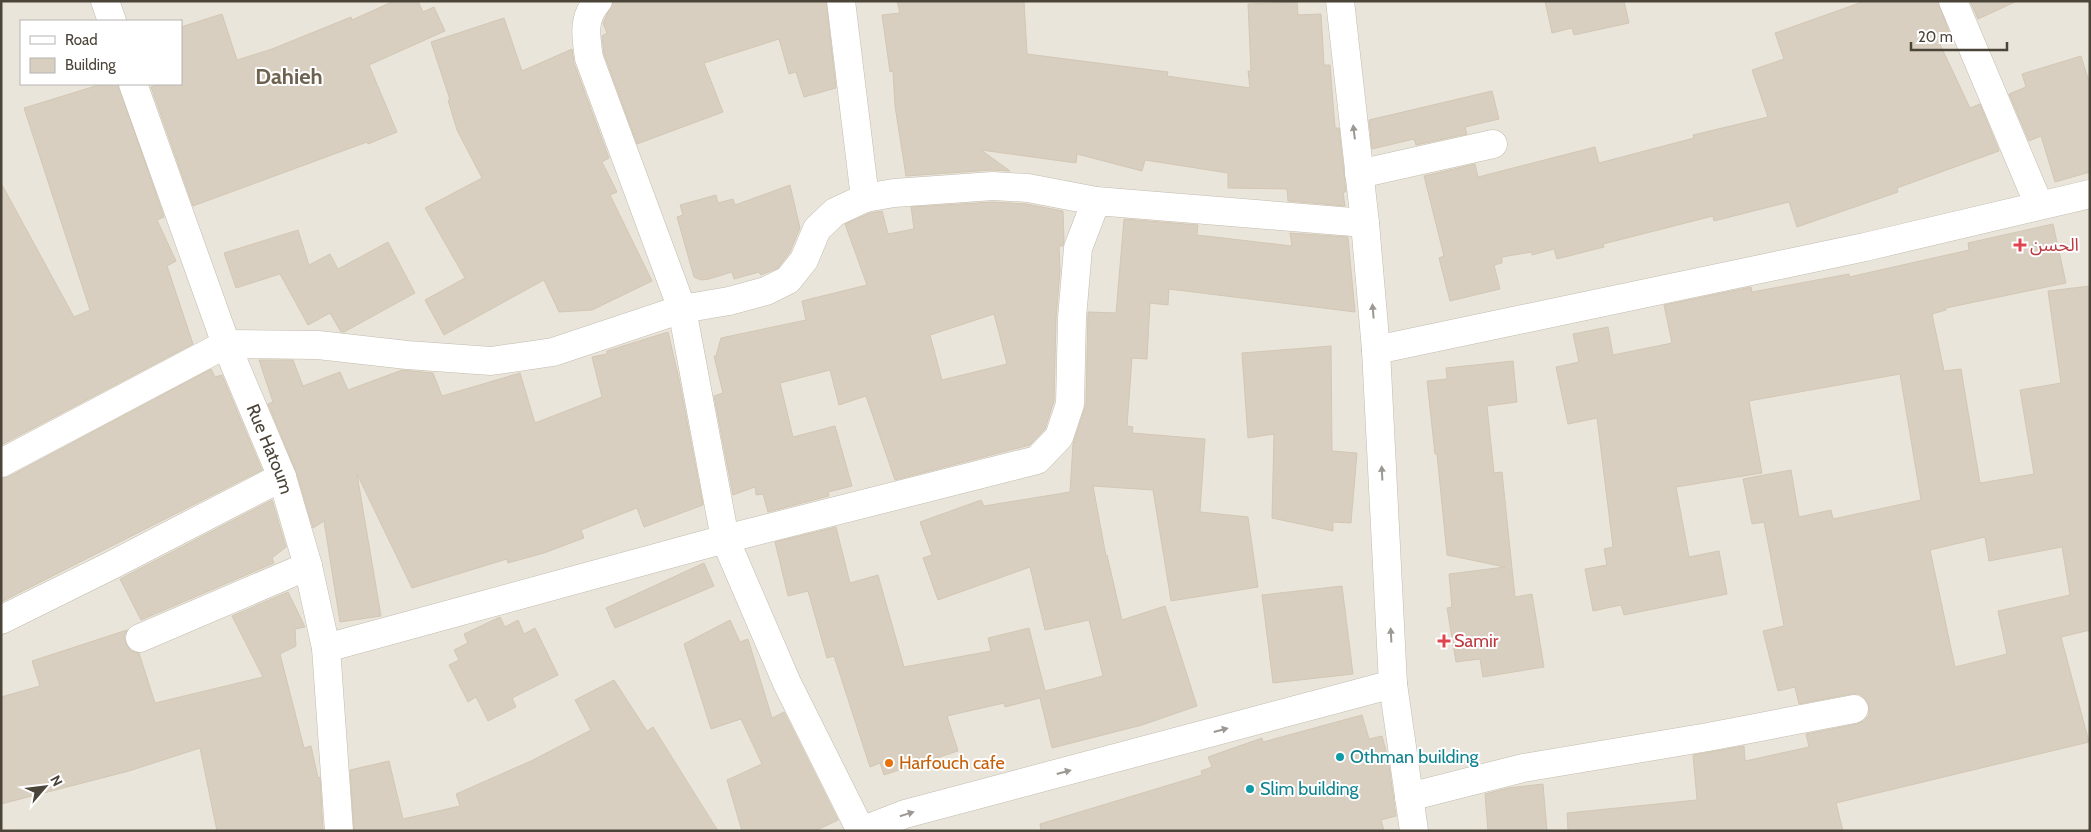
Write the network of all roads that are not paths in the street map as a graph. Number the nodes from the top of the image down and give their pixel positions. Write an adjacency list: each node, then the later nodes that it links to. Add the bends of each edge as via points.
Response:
1 (105, 1): 6 (street)
2 (598, 1): 15 (street, via 593,6 585,33 589,58)
3 (841, 1): 11 (street)
4 (1340, 1): 9 (street, one-way to 4)
5 (1953, 1): 13 (street)
6 (112, 20)
7 (133, 85): 16 (street, Rue Hatoum)
8 (1493, 144): 9 (street)
9 (1359, 174): 14 (street)
10 (2090, 194): 13 (street)
11 (865, 198): 12 (street, via 993,186 1028,188); 15 (street, via 835,212 817,229 804,260 788,280 766,291)
12 (1096, 201): 14 (street); 20 (street, via 1078,248 1070,404 1059,437 1037,460)
13 (2038, 205): 17 (street, via 1865,247)
14 (1365, 223): 17 (street, one-way to 14)
15 (682, 309): 16 (street, via 553,352 491,361 318,345); 20 (street)
16 (226, 344): 18 (street); 19 (street, Rue Hatoum)
17 (1376, 350): 25 (street, one-way to 17)
18 (1, 463)
19 (282, 477): 21 (street, Rue Hatoum); 22 (street)
20 (725, 539): 24 (street); 29 (street, via 787,683)
21 (308, 566): 23 (street); 24 (street, Rue Hatoum)
22 (1, 620)
23 (140, 638)
24 (326, 648): 28 (street, Rue Hatoum)
25 (1393, 684): 27 (street); 29 (street, one-way to 25, via 905,814)
26 (1854, 709): 27 (street, via 1523,768)
27 (1409, 797): 30 (street)
28 (339, 831)
29 (861, 831)
30 (1414, 831)

